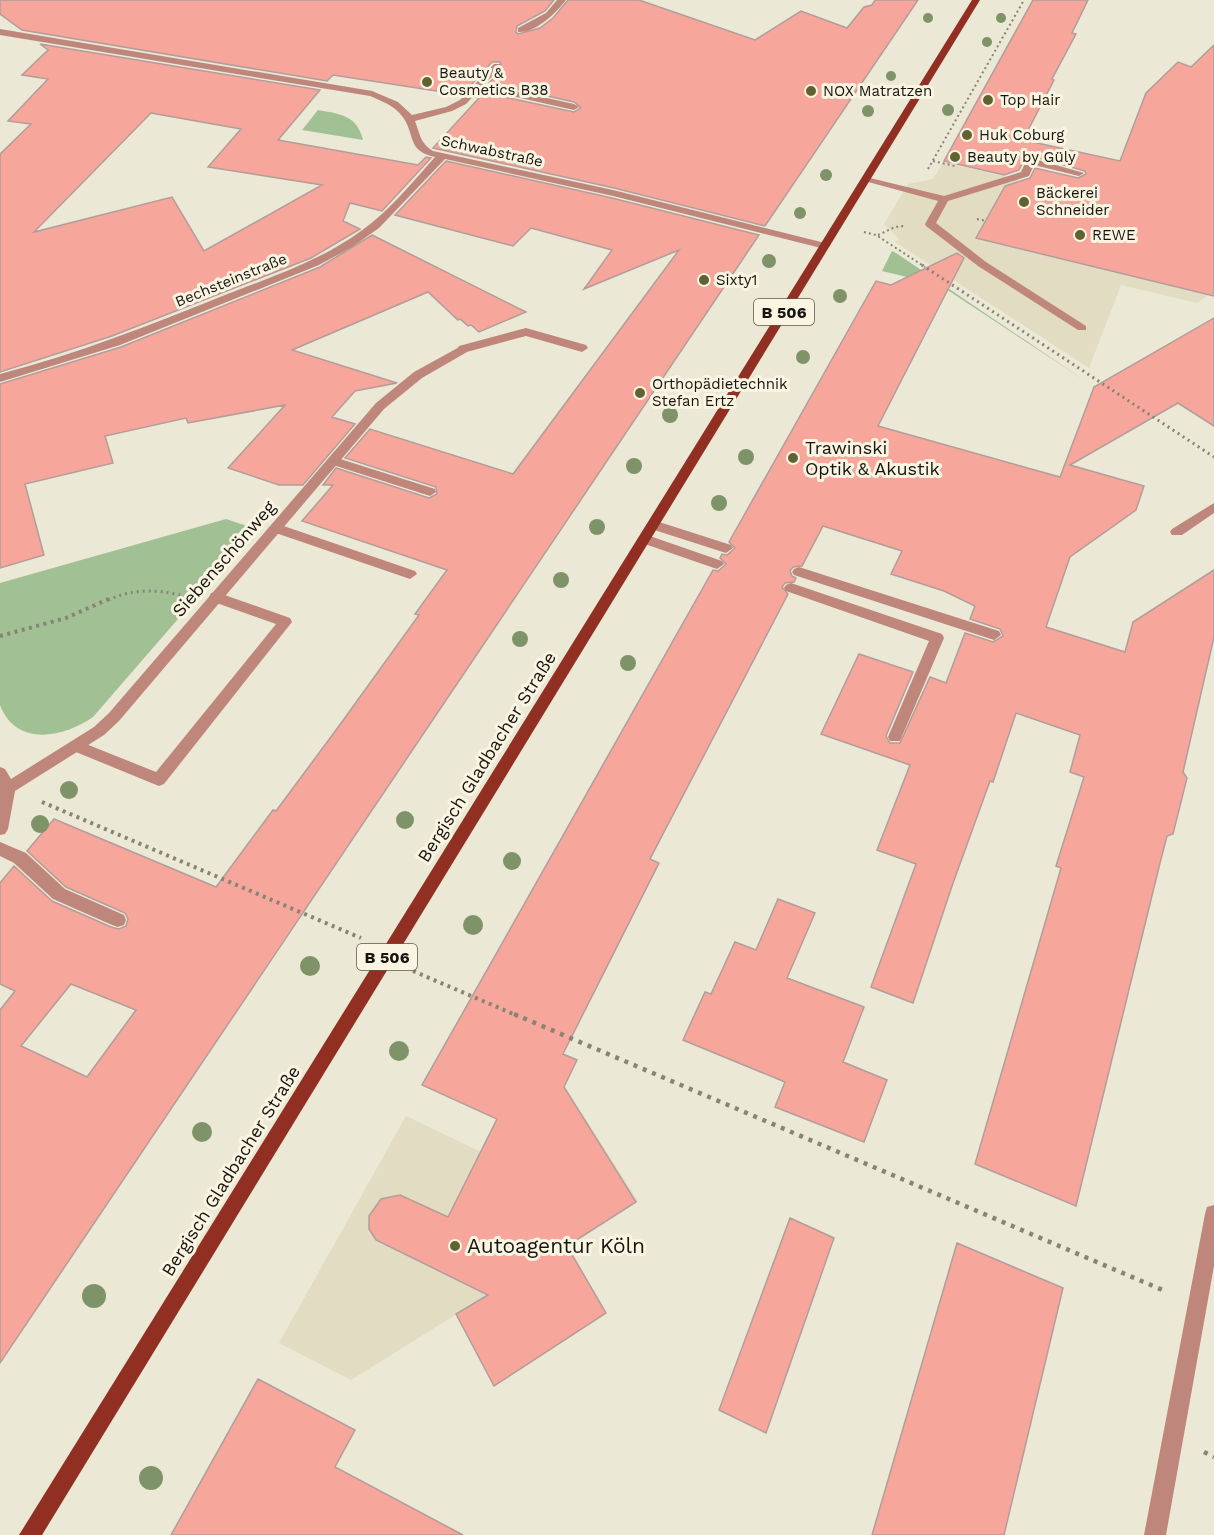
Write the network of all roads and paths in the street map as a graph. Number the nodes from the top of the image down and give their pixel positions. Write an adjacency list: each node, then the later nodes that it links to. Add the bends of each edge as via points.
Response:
1 (562, 0): 4 (street, via 549,15)
2 (976, 0): 12 (main road, Bergisch Gladbacher Straße / B 506)
3 (1024, 0): 13 (path, via 927,171 897,177)
4 (521, 30)
5 (0, 32): 9 (street, Schwabstraße, via 350,89 386,100)
6 (497, 66): 7 (street)
7 (478, 87): 8 (street); 9 (street, via 456,106)
8 (574, 107)
9 (409, 119): 10 (street, Schwabstraße, via 418,145)
10 (442, 156): 17 (street, Schwabstraße, via 622,195); 20 (street, Bechsteinstraße, via 391,211 340,250 141,333)
11 (1079, 173): 14 (street, via 1031,161 1024,174)
12 (866, 180): 13 (street); 15 (main road, Bergisch Gladbacher Straße / B 506)
13 (892, 186): 14 (street); 16 (path)
14 (944, 199): 18 (street, via 930,224 982,264)
15 (838, 225): 16 (path); 17 (main road, Bergisch Gladbacher Straße / B 506)
16 (864, 232): 21 (path, via 877,235)
17 (825, 246): 26 (main road, Bergisch Gladbacher Straße / B 506)
18 (1082, 328)
19 (582, 348): 22 (street, Siebenschönweg, via 526,332 463,349 418,375 380,406)
20 (0, 378)
21 (1214, 457)
22 (334, 461): 23 (street); 25 (street, Siebenschönweg)
23 (430, 492)
24 (1214, 507): 27 (street)
25 (275, 528): 31 (street); 33 (street, Siebenschönweg)
26 (649, 532): 28 (street); 29 (street); 43 (main road, Bergisch Gladbacher Straße / B 506)
27 (1177, 532)
28 (726, 548)
29 (717, 564)
30 (799, 572): 34 (street)
31 (410, 574)
32 (790, 588): 36 (street, via 937,638)
33 (213, 602): 35 (path, via 157,589 132,590 75,614); 37 (street, Siebenschönweg, via 114,717); 37 (street, via 285,622 159,780)
34 (994, 635)
35 (0, 636)
36 (895, 737)
37 (76, 746): 39 (street, Siebenschönweg)
38 (0, 773): 39 (street)
39 (8, 788): 40 (street); 43 (path, via 354,934)
40 (0, 829)
41 (0, 849): 42 (street, via 20,858 59,894)
42 (118, 920)
43 (388, 955): 45 (path, via 421,976); 46 (main road, Bergisch Gladbacher Straße / B 506)
44 (1214, 1214): 45 (street)
45 (1197, 1304): 47 (street)
46 (30, 1535)
47 (1155, 1535)

